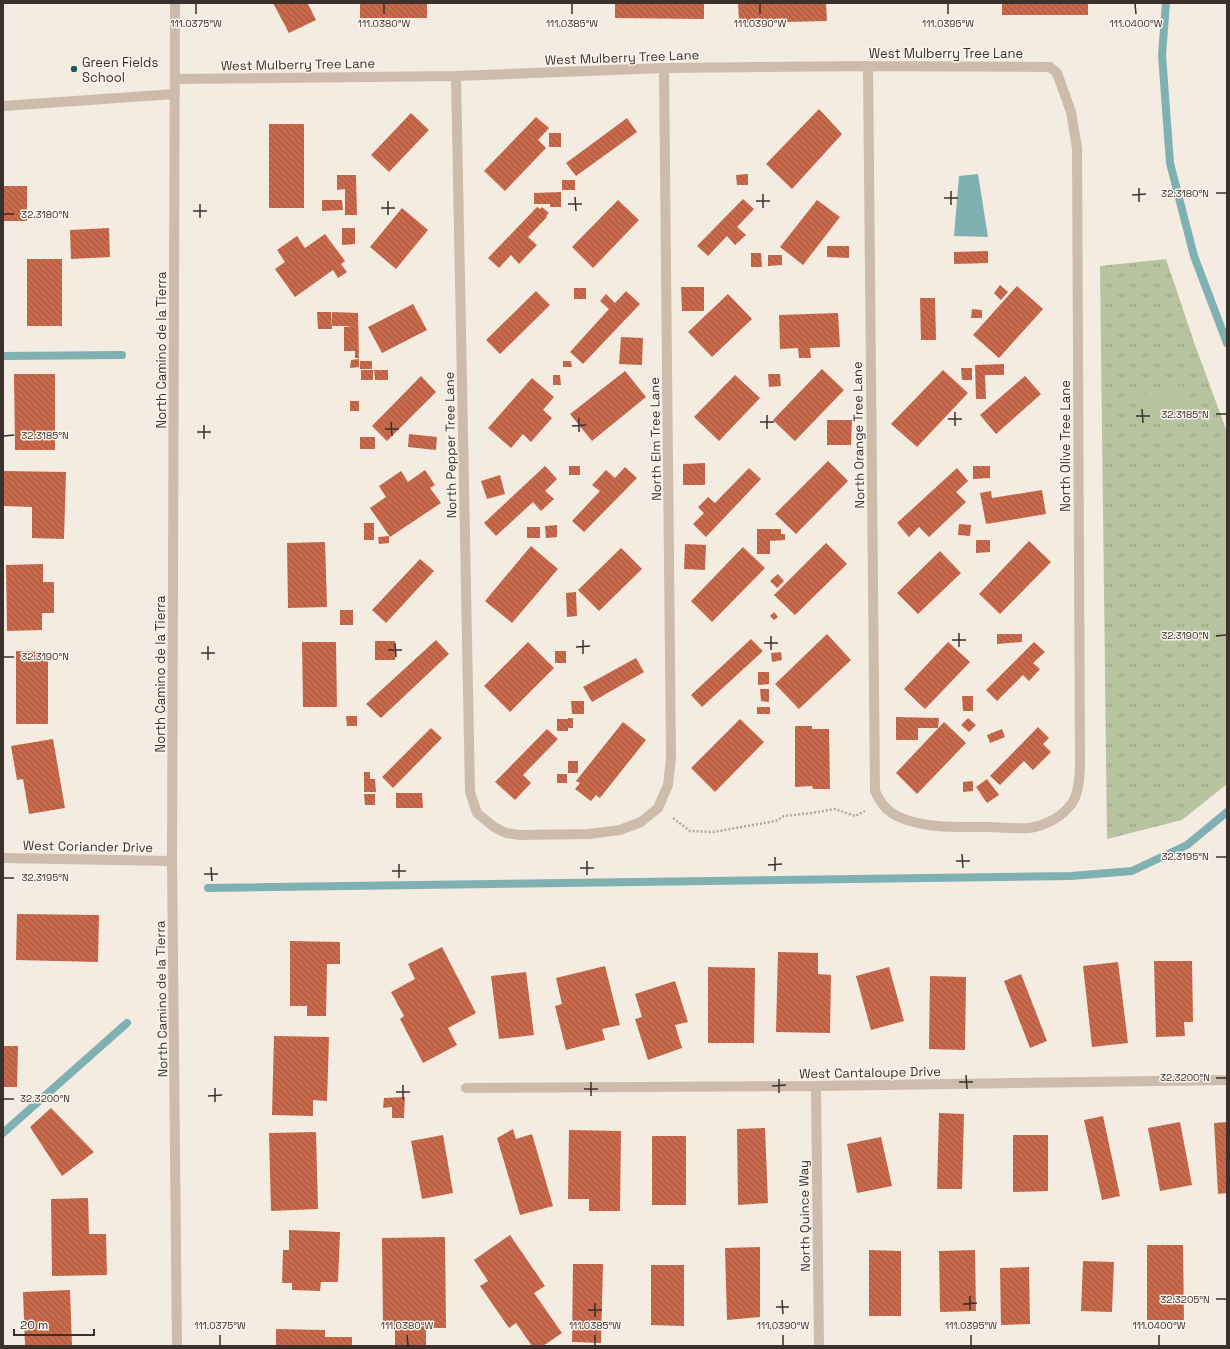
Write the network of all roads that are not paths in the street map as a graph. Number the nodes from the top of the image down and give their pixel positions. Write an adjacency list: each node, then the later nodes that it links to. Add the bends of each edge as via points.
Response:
1 (175, 3): 5 (street, North Camino de la Tierra)
2 (868, 66): 3 (street, West Mulberry Tree Lane); 6 (street, West Mulberry Tree Lane, via 1050,67 1057,73); 9 (street, North Orange Tree Lane, via 874,791 880,803 897,816 919,824 940,827 1030,828 1054,820)
3 (664, 68): 4 (street, West Mulberry Tree Lane); 10 (street, North Elm Tree Lane, via 671,758 668,785 658,808 641,822 620,830 589,834 520,835 506,833 494,827)
4 (456, 76): 5 (street, West Mulberry Tree Lane); 10 (street, North Pepper Tree Lane, via 470,792)
5 (175, 79): 7 (street, North Camino de la Tierra)
6 (1060, 83): 9 (street, North Olive Tree Lane, via 1071,112 1077,148 1080,766 1075,799)
7 (175, 94): 8 (street); 12 (street, North Camino de la Tierra)
8 (3, 106)
9 (1068, 809)
10 (477, 813)
11 (3, 858): 12 (street, West Coriander Drive)
12 (172, 861): 16 (street, North Camino de la Tierra)
13 (1227, 1080): 14 (street, West Cantaloupe Drive)
14 (816, 1086): 15 (street, West Cantaloupe Drive); 17 (street, North Quince Way)
15 (466, 1088)
16 (177, 1346)
17 (819, 1346)

